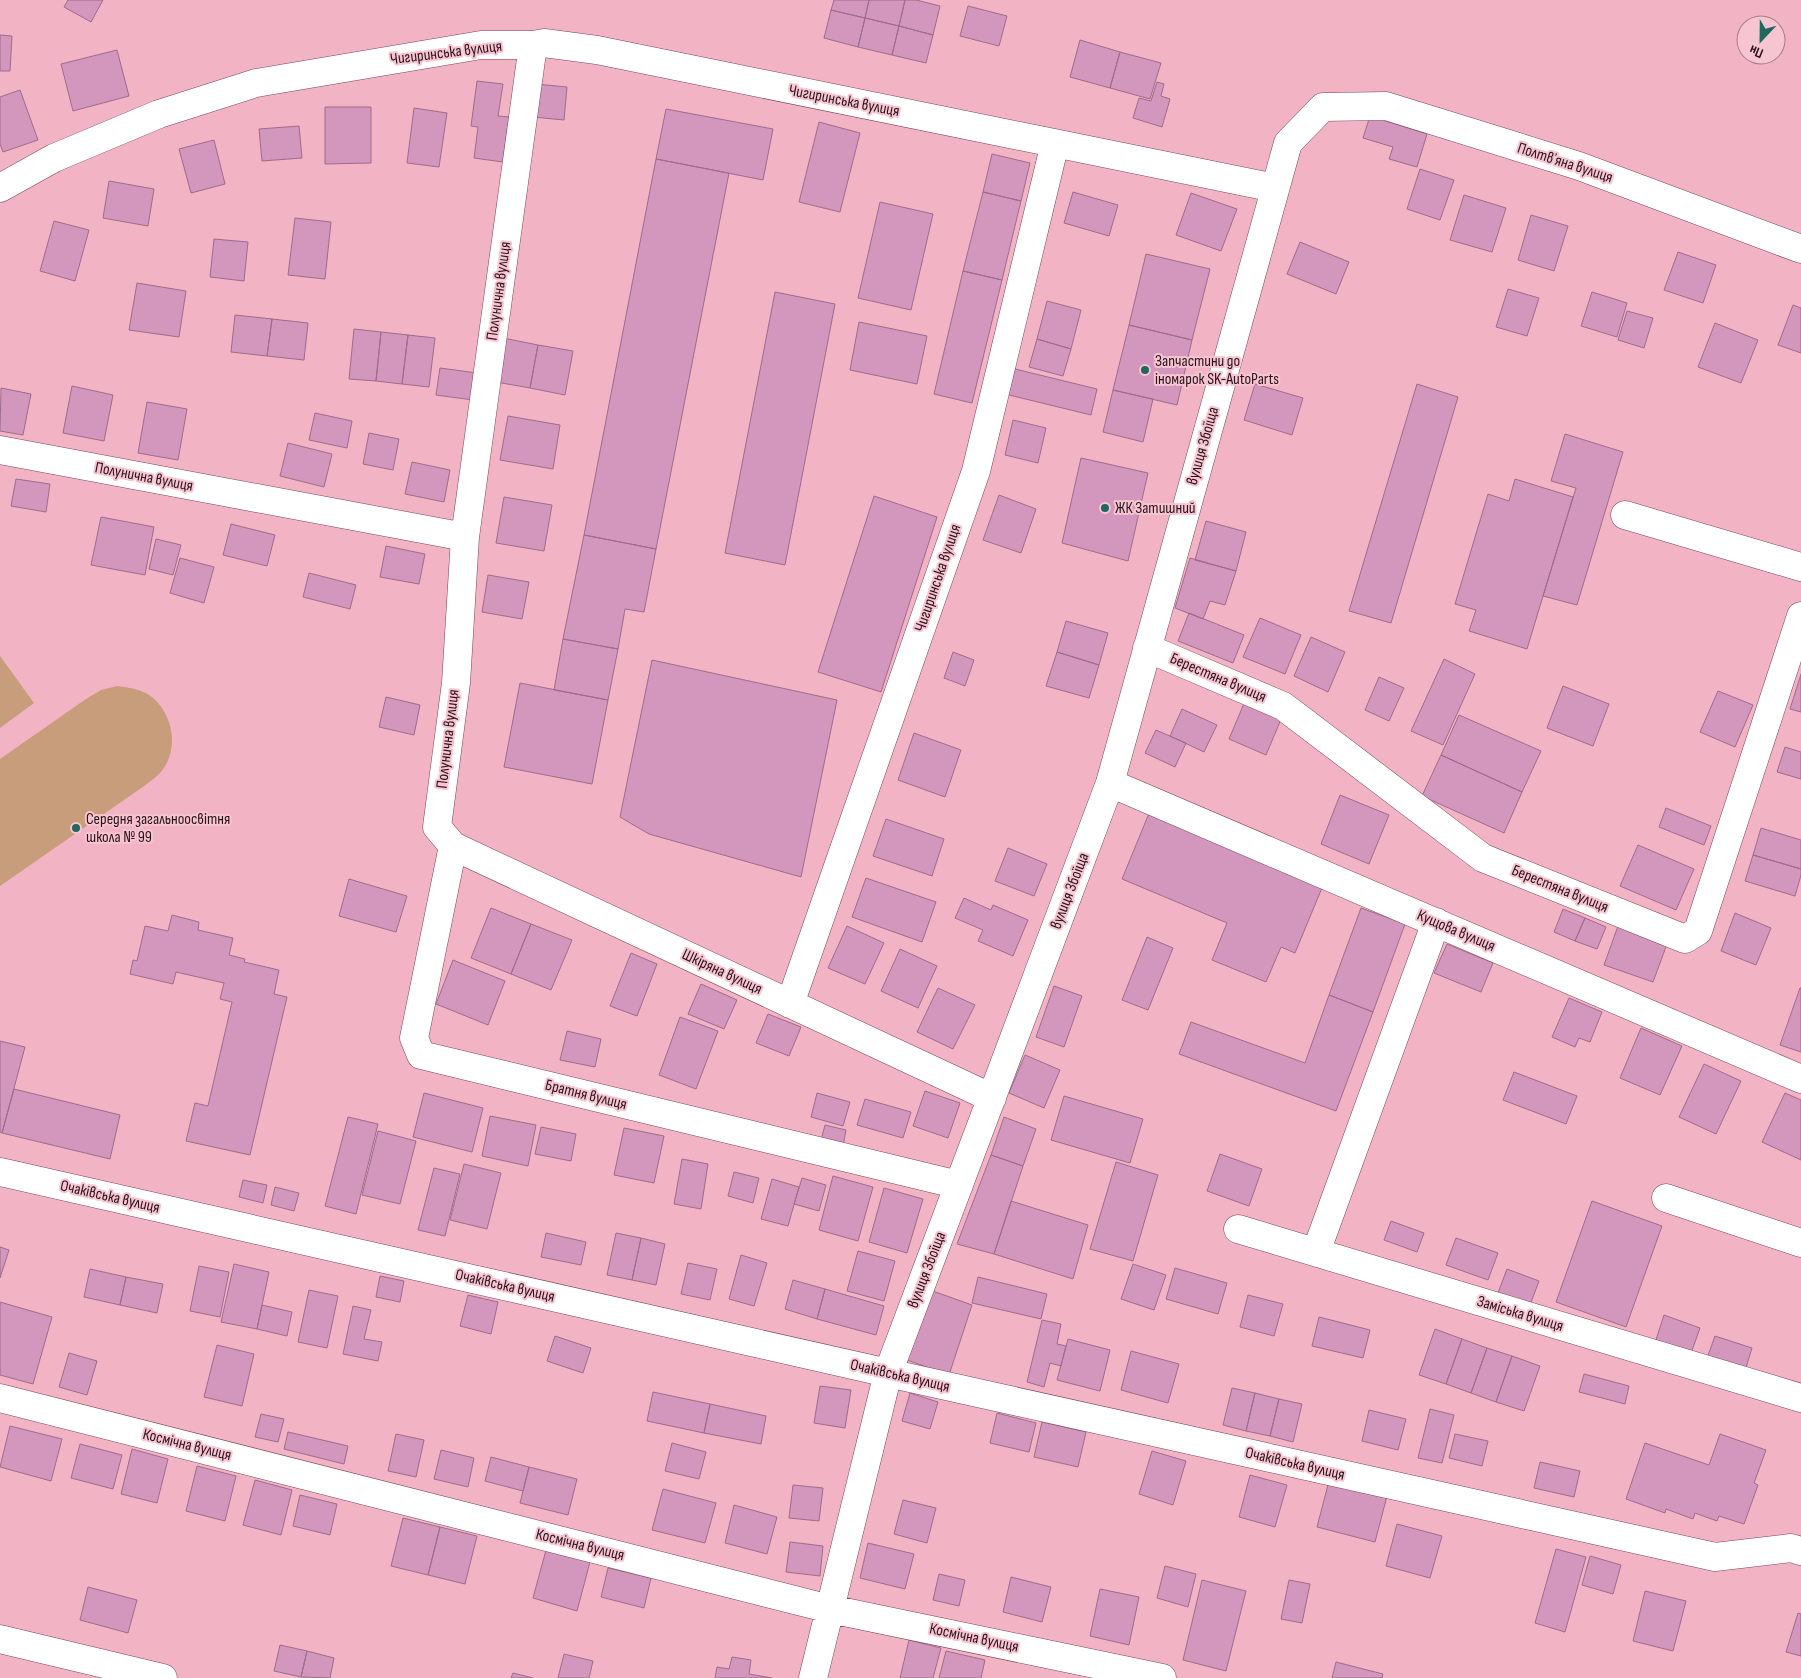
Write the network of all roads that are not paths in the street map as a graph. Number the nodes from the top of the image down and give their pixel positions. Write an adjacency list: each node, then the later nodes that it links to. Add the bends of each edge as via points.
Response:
1 (533, 45): 3 (street, Чигиринська вулиця, via 544,43 597,50); 4 (street, Чигиринська вулиця, via 481,45 256,82 159,114 71,150); 9 (street, Полунична вулиця)
2 (1323, 107): 5 (street, вулиця Збоїща, via 1288,143); 6 (street, Полтвʼяна вулиця, via 1386,106 1579,166)
3 (1055, 143): 5 (street, Чигиринська вулиця); 16 (street, Чигиринська вулиця, via 976,472)
4 (0, 188)
5 (1275, 188): 12 (street, вулиця Збоїща)
6 (1801, 249)
7 (0, 450): 9 (street, Полунична вулиця)
8 (1624, 515): 10 (street)
9 (465, 537): 14 (street, Полунична вулиця, via 456,683 437,828)
10 (1801, 567)
11 (1801, 616): 12 (street, Берестяна вулиця, via 1698,931 1685,939 1483,858 1283,706)
12 (1147, 648): 13 (street, вулиця Збоїща)
13 (1110, 782): 15 (street, Кущова вулиця); 18 (street, вулиця Збоїща)
14 (453, 846): 16 (street, Шкіряна вулиця); 20 (street, Братня вулиця, via 414,1038 421,1055)
15 (1436, 922): 17 (street, Кущова вулиця); 24 (street)
16 (790, 1004): 18 (street, Шкіряна вулиця)
17 (1801, 1079)
18 (992, 1098): 20 (street, вулиця Збоїща)
19 (0, 1172): 25 (street, Очаківська вулиця)
20 (959, 1185): 25 (street, вулиця Збоїща)
21 (1666, 1198): 23 (street)
22 (1238, 1229): 24 (street, Заміська вулиця)
23 (1801, 1243)
24 (1316, 1252): 27 (street, Заміська вулиця)
25 (888, 1373): 28 (street, Очаківська вулиця, via 1715,1557 1791,1548); 29 (street, вулиця Збоїща)
26 (0, 1398): 29 (street, Космічна вулиця)
27 (1801, 1398)
28 (1801, 1550)
29 (830, 1608): 32 (street, вулиця Збоїща); 33 (street, Космічна вулиця)
30 (0, 1639): 31 (street)
31 (163, 1678)
32 (813, 1678)
33 (1162, 1678)

